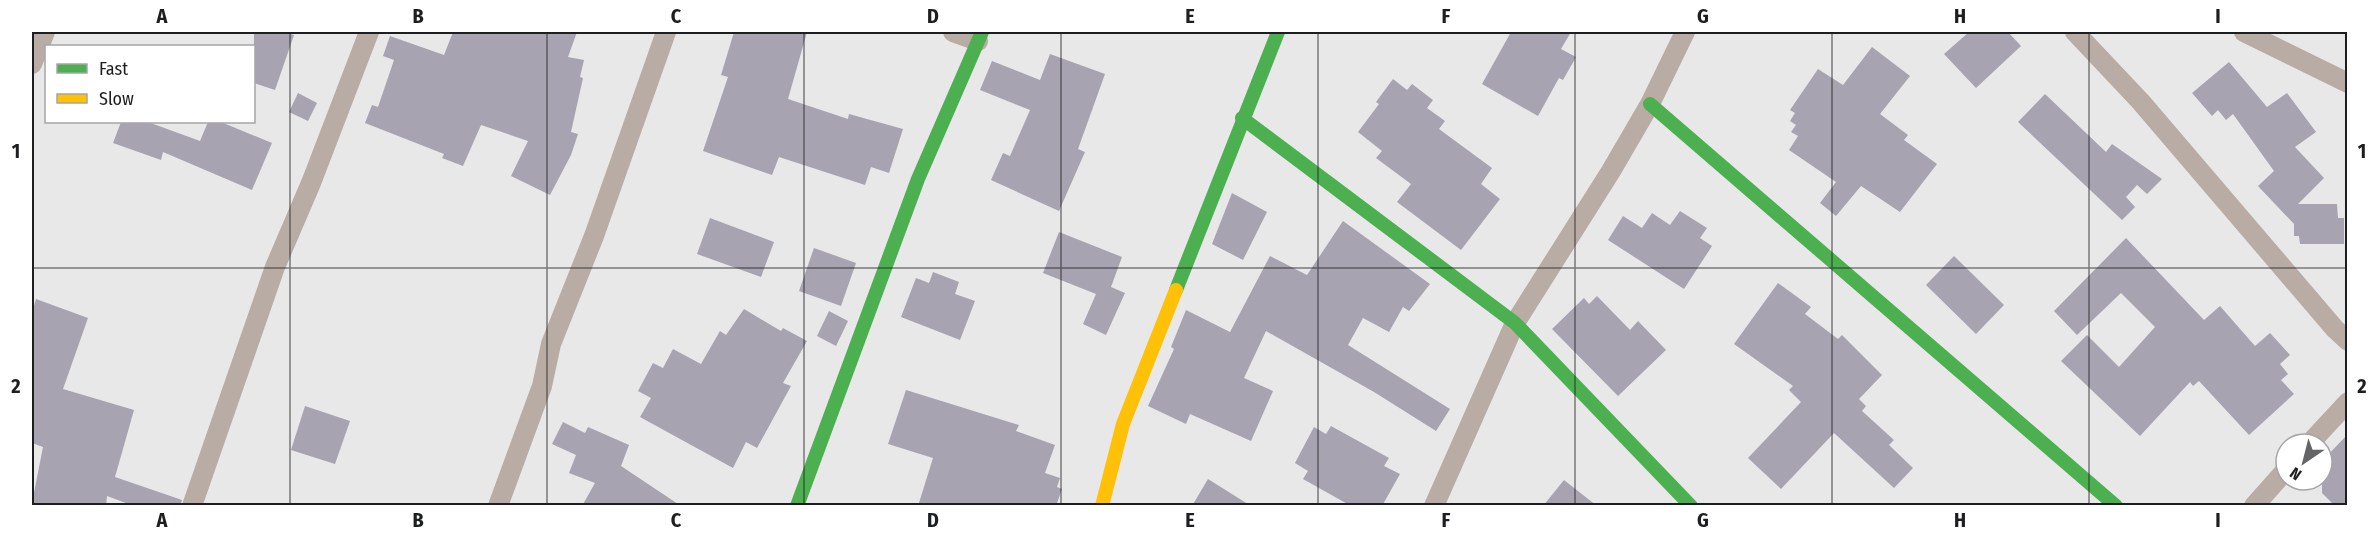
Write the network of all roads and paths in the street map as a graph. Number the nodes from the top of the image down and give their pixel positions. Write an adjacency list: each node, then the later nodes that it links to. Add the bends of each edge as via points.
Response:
1 (45, 32): 10 (street)
2 (369, 32): 19 (street, via 275,267)
3 (666, 32): 20 (street, via 551,344 542,386)
4 (953, 32): 9 (street)
5 (1278, 32): 13 (street)
6 (1685, 32): 12 (street)
7 (2075, 32): 15 (street, via 2141,102)
8 (2244, 32): 11 (street)
9 (980, 36): 21 (street, via 918,179)
10 (32, 64)
11 (2348, 82)
12 (1650, 104): 14 (street); 25 (street)
13 (1242, 118): 14 (street); 22 (street, via 1123,424)
14 (1515, 323): 23 (street); 24 (street)
15 (2348, 341)
16 (2348, 402): 17 (street)
17 (2320, 432)
18 (2274, 484): 26 (street)
19 (192, 506)
20 (498, 506)
21 (797, 506)
22 (1102, 506)
23 (1434, 506)
24 (1691, 506)
25 (2116, 506)
26 (2254, 506)

